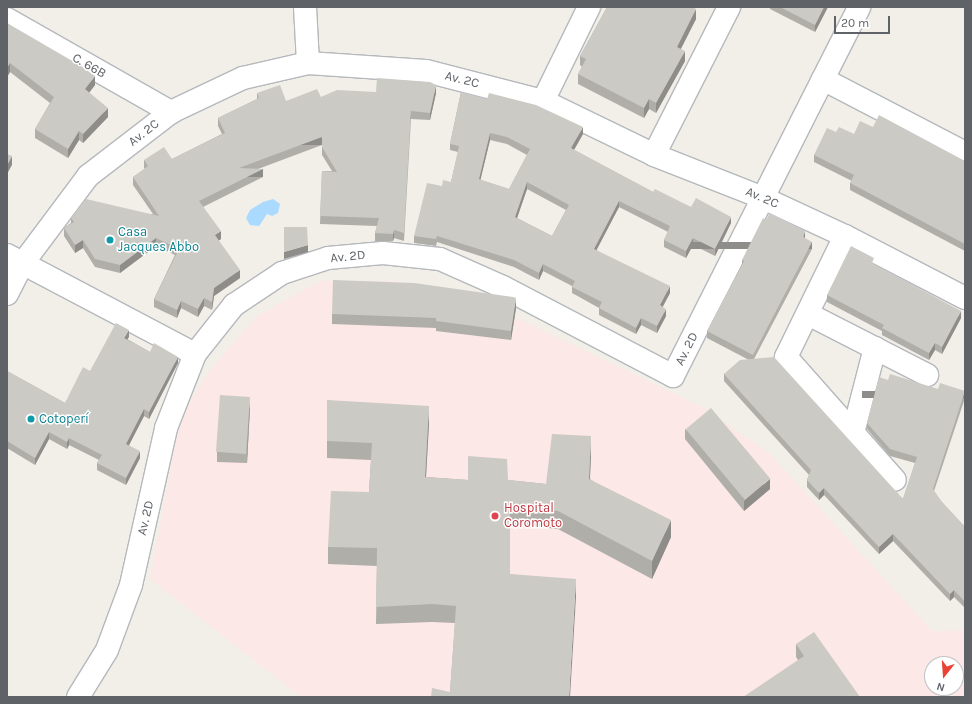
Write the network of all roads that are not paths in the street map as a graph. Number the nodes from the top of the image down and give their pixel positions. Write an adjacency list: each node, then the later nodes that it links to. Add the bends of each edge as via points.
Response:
1 (305, 7): 6 (street)
2 (589, 7): 8 (street)
3 (729, 7): 11 (street)
4 (859, 7): 7 (street)
5 (7, 19): 9 (street, C. 66B)
6 (308, 63): 8 (street, Av. 2C, via 426,71); 9 (street, Av. 2C, via 243,78)
7 (823, 79): 10 (street); 12 (street)
8 (543, 101): 11 (street, Av. 2C)
9 (171, 112): 14 (street, Av. 2C, via 88,176)
10 (965, 153)
11 (654, 155): 12 (street, Av. 2C)
12 (763, 198): 13 (street, Av. 2C); 19 (street, Av. 2D, via 673,376 503,287 440,259 383,253 328,258 282,273 234,305)
13 (845, 236): 16 (street, Av. 2C); 17 (street)
14 (15, 259): 15 (street, Av. 2C); 19 (street)
15 (7, 294)
16 (965, 298)
17 (808, 314): 18 (street); 21 (street, via 786,357)
18 (875, 348): 20 (street); 21 (street)
19 (195, 354): 23 (street, Av. 2D, via 166,428 131,585 107,650)
20 (927, 375)
21 (853, 433): 22 (street)
22 (895, 480)
23 (78, 697)

